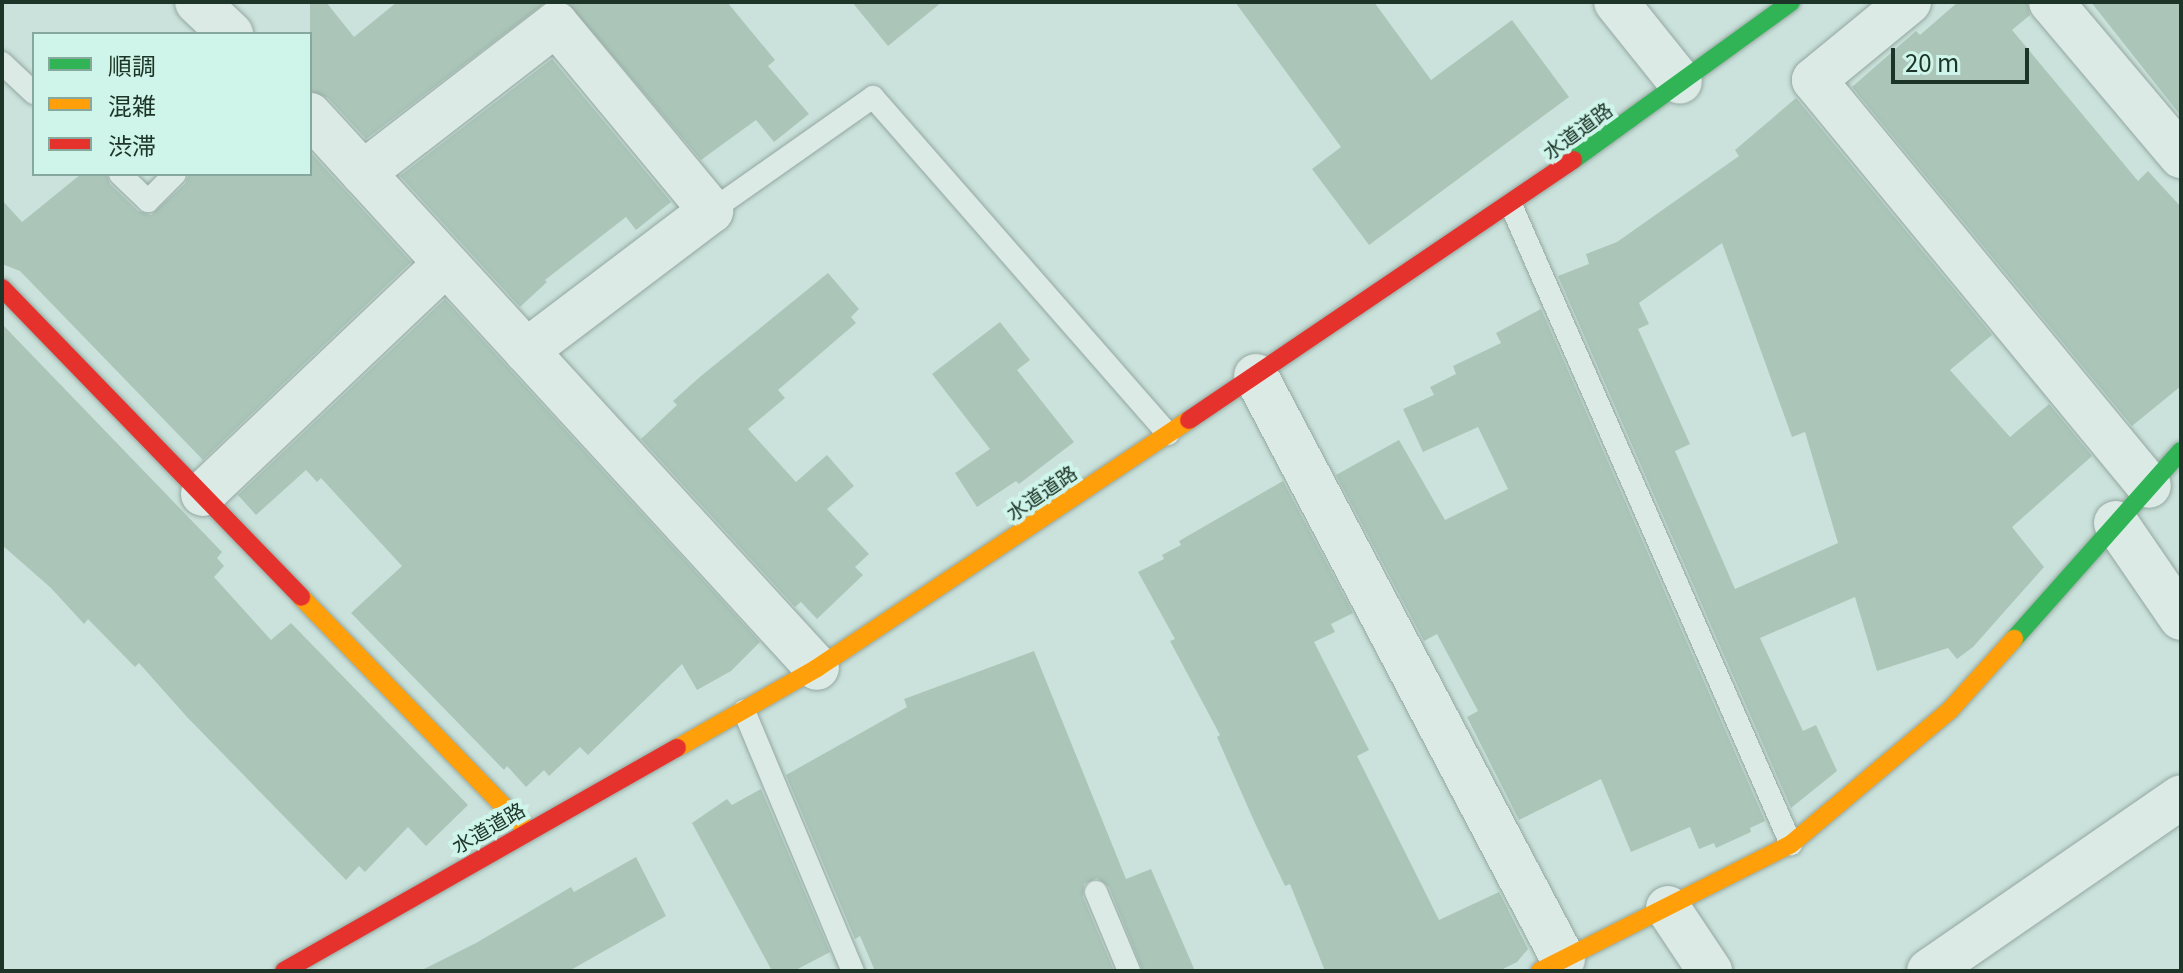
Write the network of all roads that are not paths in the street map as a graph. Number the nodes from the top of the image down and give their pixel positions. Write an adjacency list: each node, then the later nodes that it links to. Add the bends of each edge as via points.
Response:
1 (197, 2): 6 (street)
2 (1616, 2): 8 (street)
3 (1791, 2): 8 (street, 水道道路)
4 (1909, 2): 23 (street, via 1814,80)
5 (2051, 2): 11 (street)
6 (229, 32)
7 (2, 63): 9 (lane)
8 (1680, 82): 15 (street, 水道道路)
9 (32, 91)
10 (312, 117): 12 (street)
11 (2181, 156)
12 (363, 173): 16 (street, via 556,24); 17 (street)
13 (122, 176): 14 (lane, via 148,201)
14 (173, 176)
15 (1511, 205): 20 (street, 水道道路); 31 (lane)
16 (711, 211): 19 (street); 21 (lane, via 873,97)
17 (445, 264): 19 (street); 24 (street)
18 (2, 288): 24 (street)
19 (526, 351): 27 (street)
20 (1256, 376): 21 (street, 水道道路); 34 (street)
21 (1168, 434): 27 (street, 水道道路)
22 (2181, 451): 23 (street)
23 (2149, 486): 25 (street)
24 (203, 494): 30 (street)
25 (2116, 523): 26 (street); 31 (street, via 1950,710)
26 (2181, 618)
27 (817, 668): 28 (street, 水道道路)
28 (744, 711): 30 (street, 水道道路); 36 (lane)
29 (2181, 797): 39 (street)
30 (527, 830): 35 (street, 水道道路)
31 (1791, 844): 33 (street)
32 (1096, 892): 37 (lane)
33 (1668, 908): 34 (street); 38 (street)
34 (1552, 965)
35 (284, 971)
36 (853, 971)
37 (1129, 971)
38 (1710, 971)
39 (1929, 971)

